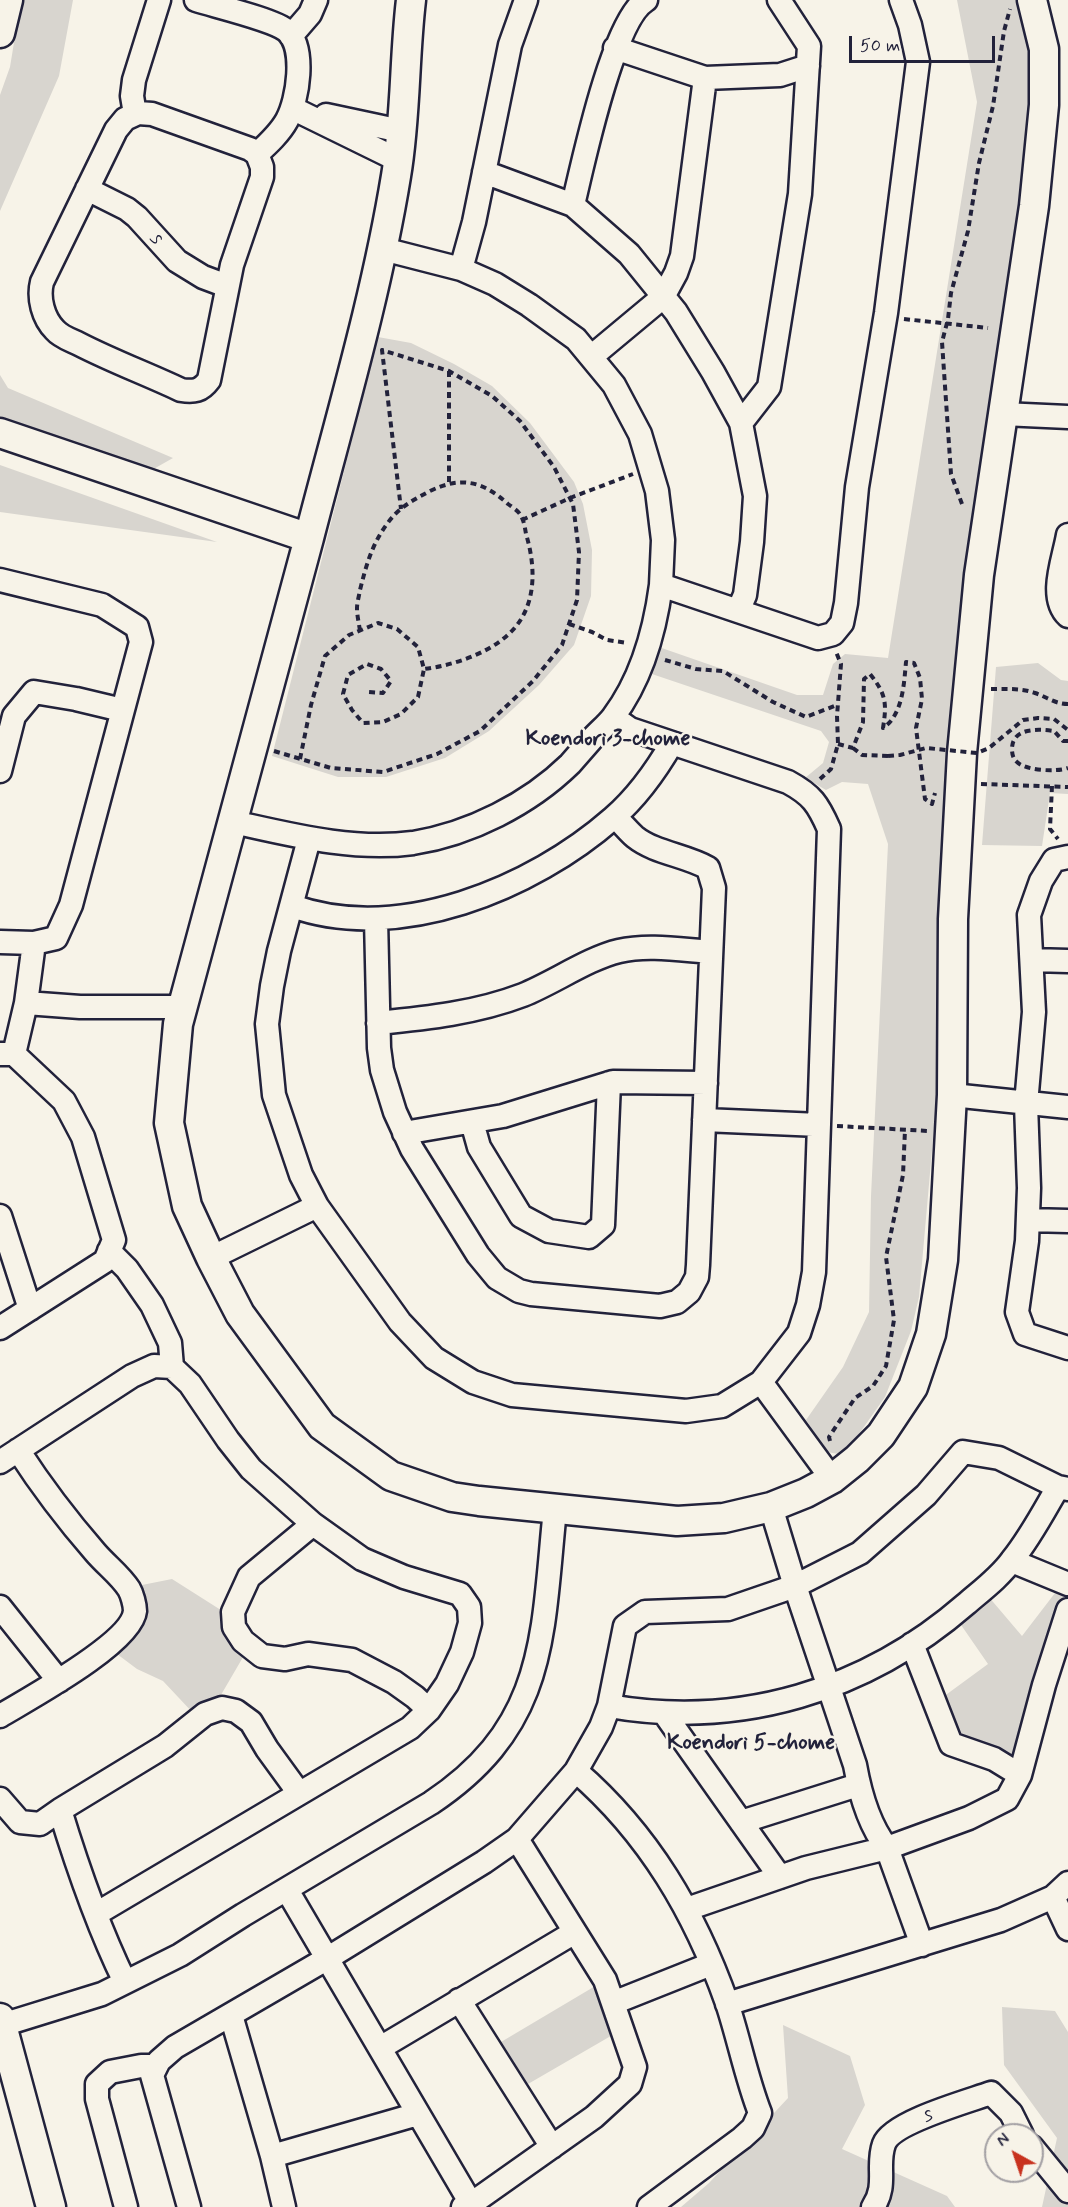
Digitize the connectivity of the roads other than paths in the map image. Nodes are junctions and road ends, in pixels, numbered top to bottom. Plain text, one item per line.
1 (8, 0) edge
2 (159, 0) edge
3 (196, 0) edge
4 (316, 0) edge
5 (411, 0) edge
6 (526, 0) edge
7 (646, 0) edge
8 (779, 0) edge
9 (901, 0) edge
10 (1032, 0) edge
11 (0, 33) edge
12 (291, 36) junction
13 (615, 48) junction
14 (808, 66) junction
15 (705, 78) junction
16 (292, 108) junction
17 (135, 114) junction
18 (401, 131) junction
19 (257, 154) junction
20 (399, 160) junction
21 (484, 172) junction
22 (87, 189) junction
23 (573, 205) junction
24 (383, 249) junction
25 (461, 269) junction
26 (227, 286) junction
27 (663, 297) junction
28 (591, 357) junction
29 (1003, 414) junction
30 (1068, 417) edge
31 (741, 423) junction
32 (0, 433) edge
33 (1068, 535) edge
34 (309, 538) junction
35 (0, 580) edge
36 (661, 585) junction
37 (738, 611) junction
38 (1068, 616) edge
39 (122, 710) junction
40 (614, 717) junction
41 (672, 743) junction
42 (0, 771) edge
43 (615, 817) junction
44 (233, 822) junction
45 (309, 839) junction
46 (1065, 851) edge
47 (292, 906) junction
48 (376, 919) junction
49 (0, 942) edge
50 (34, 944) junction
51 (711, 952) junction
52 (1032, 960) junction
53 (1068, 961) edge
54 (26, 1003) junction
55 (183, 1006) junction
56 (378, 1023) junction
57 (7, 1054) edge
58 (609, 1083) junction
59 (706, 1083) junction
60 (952, 1095) junction
61 (1026, 1104) junction
62 (1068, 1107) edge
63 (704, 1120) junction
64 (472, 1122) junction
65 (819, 1125) junction
66 (404, 1133) junction
67 (317, 1206) junction
68 (0, 1216) edge
69 (1028, 1220) junction
70 (1068, 1221) edge
71 (109, 1251) junction
72 (211, 1258) junction
73 (30, 1309) junction
74 (0, 1328) edge
75 (1068, 1348) edge
76 (172, 1367) junction
77 (761, 1382) junction
78 (9, 1456) edge
79 (832, 1479) junction
80 (1063, 1488) edge
81 (771, 1507) junction
82 (555, 1509) junction
83 (313, 1524) junction
84 (1012, 1561) junction
85 (1068, 1584) edge
86 (795, 1586) junction
87 (0, 1607) edge
88 (1068, 1610) edge
89 (912, 1644) junction
90 (59, 1681) junction
91 (830, 1687) junction
92 (609, 1706) junction
93 (429, 1710) junction
94 (664, 1713) junction
95 (0, 1716) edge
96 (576, 1772) junction
97 (1020, 1775) junction
98 (858, 1785) junction
99 (299, 1793) junction
100 (0, 1799) edge
101 (60, 1810) junction
102 (741, 1822) junction
103 (517, 1839) junction
104 (886, 1848) junction
105 (780, 1877) junction
106 (286, 1890) junction
107 (1060, 1890) edge
108 (687, 1909) junction
109 (96, 1914) junction
110 (1068, 1929) edge
111 (574, 1932) junction
112 (922, 1945) junction
113 (328, 1958) junction
114 (711, 1964) junction
115 (125, 1982) junction
116 (459, 2000) junction
117 (613, 2003) junction
118 (727, 2004) junction
119 (231, 2016) junction
120 (1, 2021) edge
121 (380, 2048) junction
122 (156, 2066) junction
123 (418, 2114) junction
124 (1016, 2123) edge
125 (552, 2147) junction
126 (272, 2156) junction
127 (1044, 2162) edge
128 (1068, 2191) edge
129 (469, 2206) edge
130 (51, 2207) edge
131 (126, 2207) edge
132 (189, 2207) edge
133 (284, 2207) edge
134 (649, 2207) edge
135 (873, 2207) edge

1 - 11 street
2 - 17 street
3 - 12 street
4 - 12 street
5 - 18 street
6 - 21 street
7 - 13 street
8 - 14 street
9 - 37 street
10 - 29 street
12 - 16 street
13 - 15 street
13 - 23 street
14 - 15 street
14 - 31 street
15 - 27 street
16 - 18 street
16 - 19 street
16 - 20 street
17 - 19 street
17 - 22 street
18 - 20 street
19 - 26 street
20 - 24 street
21 - 23 street
21 - 25 street
22 - 26 street, s
22 - 26 street
23 - 27 street
24 - 25 street
24 - 34 street
25 - 28 street
27 - 28 street
27 - 31 street
28 - 36 street
29 - 30 street
29 - 60 street
31 - 37 street
32 - 34 street
33 - 38 street
34 - 44 street
35 - 39 street
36 - 37 street
36 - 40 street
39 - 42 street
39 - 50 street
40 - 41 street
40 - 45 street
41 - 43 street
41 - 65 street
43 - 48 street
43 - 51 street
44 - 45 street
44 - 55 street
45 - 47 street
46 - 52 street
47 - 48 street
47 - 67 street
48 - 56 street
49 - 50 street
50 - 54 street
51 - 56 street
51 - 59 street
52 - 53 street
52 - 61 street
54 - 55 street
54 - 57 street
55 - 72 street
56 - 66 street
57 - 71 street
58 - 59 street
58 - 64 street
58 - 64 street
59 - 63 street
60 - 61 street
60 - 79 street
61 - 62 street
61 - 69 street
63 - 65 street
63 - 66 street
64 - 66 street
65 - 77 street
67 - 72 street
67 - 77 street
68 - 73 street
69 - 70 street
69 - 75 street
71 - 73 street
71 - 76 street
72 - 82 street
73 - 74 street
76 - 78 street
76 - 83 street
77 - 79 street
78 - 90 street
79 - 81 street
80 - 84 street
80 - 86 street
81 - 82 street
81 - 86 street
82 - 106 street
83 - 93 street
83 - 93 street
84 - 85 street
84 - 89 street
86 - 91 street
86 - 92 street
87 - 90 street
88 - 97 street
89 - 91 street
89 - 97 street
90 - 95 street
91 - 94 street
91 - 98 street
92 - 94 street
92 - 96 street
93 - 99 street
94 - 102 street
96 - 103 street
96 - 108 street
97 - 104 street
98 - 102 street
98 - 104 street
99 - 101 street
99 - 109 street
100 - 101 street
101 - 109 street
102 - 105 street
103 - 111 street
103 - 113 street
104 - 105 street
104 - 112 street
105 - 108 street
106 - 113 street
106 - 115 street
107 - 110 street
107 - 112 street
108 - 114 street
109 - 115 street
111 - 116 street
111 - 117 street
112 - 118 street
113 - 119 street
113 - 121 street
114 - 117 street
114 - 118 street
115 - 120 street
116 - 121 street
116 - 125 street
117 - 125 street
118 - 134 street
119 - 122 street
119 - 126 street
120 - 130 street
121 - 123 street
122 - 131 street
122 - 132 street
123 - 126 street
123 - 129 street
124 - 135 street, s
125 - 129 street
126 - 133 street
127 - 128 street

